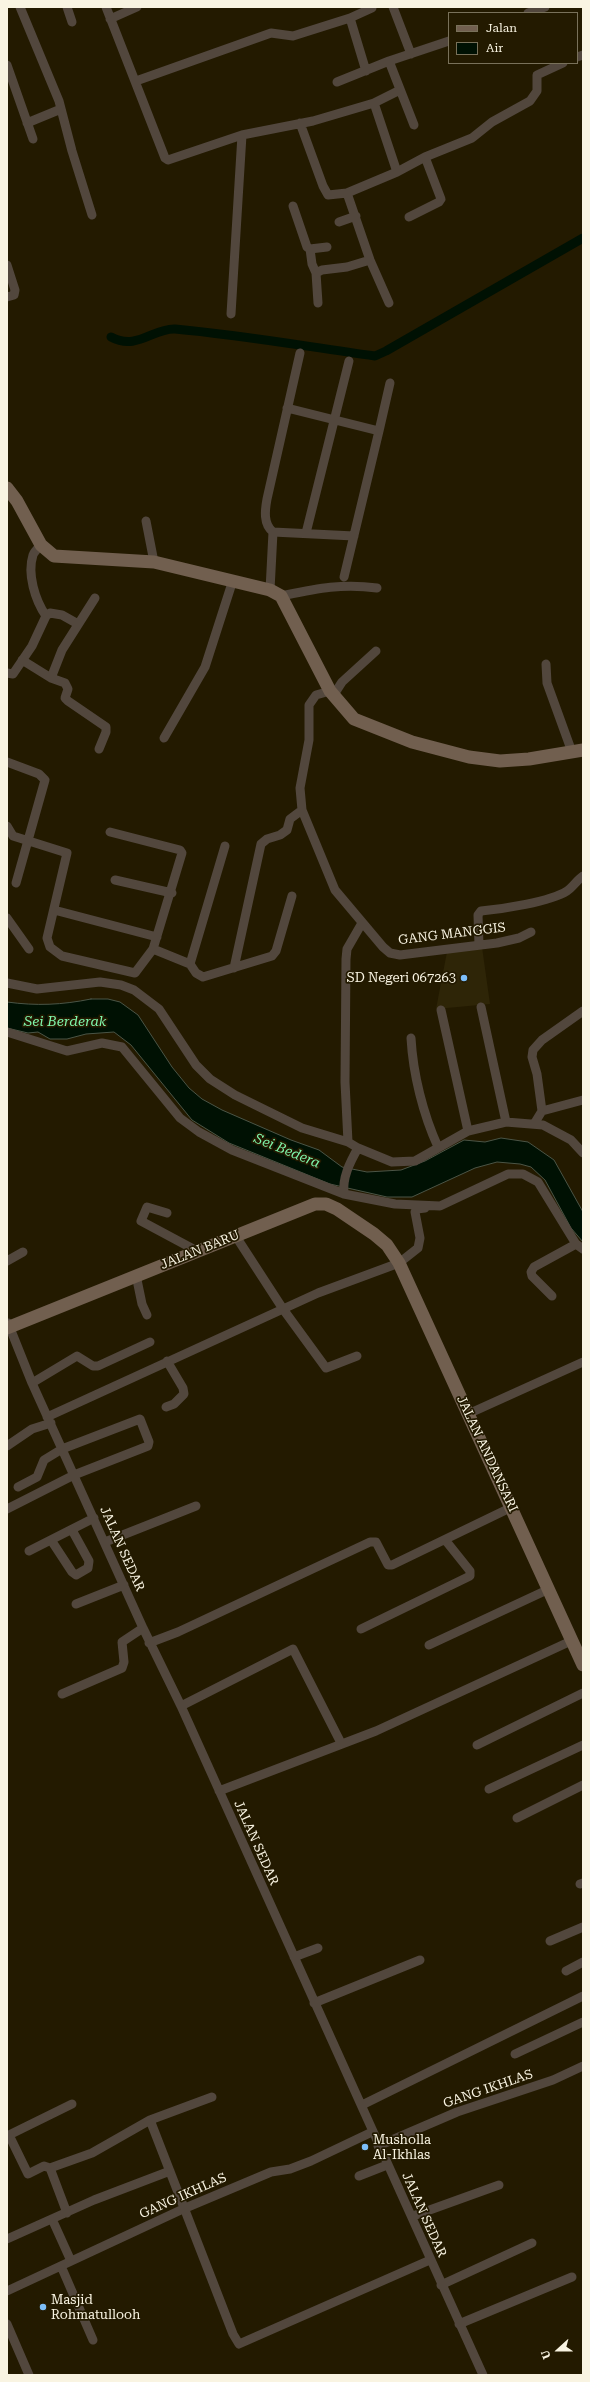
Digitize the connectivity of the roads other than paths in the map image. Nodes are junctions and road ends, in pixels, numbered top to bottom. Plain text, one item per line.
1 (20, 7) edge
2 (67, 7) edge
3 (106, 7) edge
4 (136, 7) edge
5 (393, 7) edge
6 (545, 7) edge
7 (372, 8) dead end
8 (531, 12) edge
9 (350, 18) junction
10 (110, 19) junction
11 (72, 22) dead end
12 (448, 41) edge
13 (411, 54) junction
14 (389, 61) junction
15 (561, 64) edge
16 (7, 65) edge
17 (366, 72) junction
18 (10, 81) edge
19 (136, 81) junction
20 (337, 82) dead end
21 (400, 90) junction
22 (374, 103) junction
23 (61, 108) junction
24 (27, 123) junction
25 (300, 123) junction
26 (414, 125) dead end
27 (242, 135) junction
28 (33, 139) dead end
29 (425, 157) junction
30 (397, 172) junction
31 (347, 193) junction
32 (293, 206) dead end
33 (92, 215) dead end
34 (356, 216) junction
35 (409, 217) dead end
36 (339, 222) dead end
37 (327, 248) dead end
38 (310, 249) junction
39 (370, 260) junction
40 (7, 265) edge
41 (316, 273) junction
42 (7, 297) edge
43 (318, 303) dead end
44 (389, 303) dead end
45 (231, 314) dead end
46 (300, 353) dead end
47 (349, 361) dead end
48 (390, 383) dead end
49 (287, 408) junction
50 (334, 420) junction
51 (379, 431) junction
52 (10, 492) edge
53 (146, 521) dead end
54 (273, 532) junction
55 (306, 533) junction
56 (354, 536) junction
57 (41, 545) junction
58 (154, 562) junction
59 (344, 577) dead end
60 (233, 580) junction
61 (377, 588) dead end
62 (275, 593) junction
63 (95, 598) dead end
64 (46, 616) junction
65 (78, 624) junction
66 (376, 651) dead end
67 (22, 660) junction
68 (546, 664) dead end
69 (7, 673) edge
70 (51, 678) junction
71 (332, 694) junction
72 (164, 738) dead end
73 (99, 749) dead end
74 (578, 751) edge
75 (7, 762) edge
76 (302, 810) junction
77 (7, 826) edge
78 (110, 832) dead end
79 (28, 840) junction
80 (225, 846) dead end
81 (583, 876) edge
82 (115, 880) dead end
83 (16, 883) dead end
84 (172, 893) junction
85 (292, 896) dead end
86 (54, 910) junction
87 (7, 918) edge
88 (362, 923) junction
89 (531, 932) dead end
90 (158, 937) junction
91 (479, 944) junction
92 (29, 949) dead end
93 (153, 949) junction
94 (190, 964) junction
95 (234, 968) junction
96 (7, 983) edge
97 (481, 1007) dead end
98 (440, 1010) dead end
99 (583, 1011) edge
100 (7, 1032) edge
101 (411, 1038) dead end
102 (583, 1100) edge
103 (542, 1111) junction
104 (506, 1122) junction
105 (534, 1124) junction
106 (468, 1131) junction
107 (348, 1142) junction
108 (438, 1147) junction
109 (358, 1148) junction
110 (583, 1153) edge
111 (343, 1190) junction
112 (434, 1206) junction
113 (167, 1213) dead end
114 (235, 1235) junction
115 (387, 1244) joint
116 (579, 1246) edge
117 (23, 1252) dead end
118 (197, 1252) junction
119 (7, 1261) edge
120 (398, 1263) junction
121 (136, 1275) junction
122 (552, 1296) dead end
123 (284, 1309) junction
124 (147, 1315) dead end
125 (8, 1326) edge
126 (150, 1342) dead end
127 (357, 1356) dead end
128 (167, 1361) junction
129 (583, 1362) edge
130 (32, 1383) junction
131 (166, 1407) dead end
132 (468, 1414) junction
133 (49, 1420) junction
134 (7, 1446) edge
135 (62, 1449) junction
136 (74, 1474) junction
137 (18, 1487) dead end
138 (196, 1506) dead end
139 (512, 1507) junction
140 (7, 1509) edge
141 (94, 1518) junction
142 (72, 1530) junction
143 (51, 1540) junction
144 (446, 1541) junction
145 (105, 1542) junction
146 (29, 1552) dead end
147 (124, 1585) junction
148 (547, 1590) junction
149 (76, 1604) dead end
150 (143, 1628) junction
151 (361, 1629) dead end
152 (571, 1641) junction
153 (150, 1643) junction
154 (429, 1645) dead end
155 (583, 1665) edge
156 (583, 1693) edge
157 (62, 1694) dead end
158 (181, 1706) junction
159 (341, 1743) junction
160 (583, 1744) edge
161 (477, 1745) dead end
162 (583, 1785) edge
163 (489, 1790) dead end
164 (219, 1792) junction
165 (517, 1818) dead end
166 (583, 1927) edge
167 (550, 1942) dead end
168 (318, 1948) dead end
169 (294, 1957) junction
170 (420, 1960) dead end
171 (583, 1962) edge
172 (566, 1971) dead end
173 (583, 1996) edge
174 (314, 2003) junction
175 (583, 2022) edge
176 (515, 2054) dead end
177 (583, 2066) edge
178 (212, 2097) dead end
179 (72, 2104) dead end
180 (362, 2105) junction
181 (150, 2120) junction
182 (372, 2132) junction
183 (378, 2146) junction
184 (387, 2165) junction
185 (50, 2168) junction
186 (170, 2171) junction
187 (359, 2176) dead end
188 (499, 2185) dead end
189 (183, 2209) junction
190 (67, 2213) junction
191 (413, 2216) junction
192 (52, 2219) junction
193 (7, 2239) edge
194 (532, 2243) dead end
195 (430, 2260) junction
196 (70, 2261) junction
197 (61, 2266) junction
198 (572, 2277) dead end
199 (441, 2285) junction
200 (7, 2291) edge
201 (7, 2324) edge
202 (459, 2324) junction
203 (93, 2340) dead end
204 (29, 2375) edge
205 (483, 2375) edge

1 - 23 street
2 - 11 street
3 - 10 street
4 - 10 street
5 - 13 street
6 - 8 street
7 - 9 street
9 - 17 street
9 - 19 street
10 - 19 street
12 - 13 street
13 - 14 street
14 - 17 street
14 - 21 street
15 - 29 street
16 - 18 street
17 - 20 street
18 - 24 street
19 - 27 street
21 - 22 street
21 - 26 street
22 - 25 street
22 - 30 street
23 - 24 street
23 - 33 street
24 - 28 street
25 - 27 street
25 - 31 street
27 - 45 street
29 - 30 street
29 - 35 street
30 - 31 street
31 - 34 street
32 - 38 street
34 - 36 street
34 - 39 street
37 - 38 street
38 - 41 street
39 - 41 street
39 - 44 street
40 - 42 street
41 - 43 street
46 - 49 street
47 - 50 street
48 - 51 street
49 - 50 street
49 - 54 street
50 - 51 street
50 - 55 street
51 - 56 street
52 - 57 street
53 - 58 street
54 - 55 street
54 - 62 street
55 - 56 street
56 - 59 street
57 - 58 street
57 - 64 street
58 - 60 street
60 - 62 street
60 - 72 street
61 - 62 street
62 - 71 street
63 - 65 street
64 - 65 street
64 - 67 street
65 - 70 street
66 - 71 street
67 - 69 street
67 - 70 street
68 - 74 street
70 - 73 street
71 - 74 street
71 - 76 street, GANG MANGGIS
75 - 79 street
76 - 88 street, GANG MANGGIS
76 - 95 street
77 - 79 street
78 - 84 street
79 - 83 street
79 - 86 street
80 - 94 street
81 - 91 street
82 - 84 street
84 - 90 street
85 - 95 street
86 - 90 street
86 - 93 street
87 - 92 street
88 - 91 street, GANG MANGGIS
88 - 107 street
89 - 91 street, GANG MANGGIS
90 - 93 street
93 - 94 street
94 - 95 street
96 - 107 street
97 - 104 street
98 - 106 street
99 - 103 street
100 - 111 street
101 - 108 street
102 - 103 street
103 - 105 street
104 - 105 street
104 - 106 street
105 - 110 street
106 - 108 street
107 - 109 street
108 - 109 street
109 - 111 street
111 - 112 street
112 - 116 street
112 - 120 street
113 - 118 street
114 - 115 street, JALAN BARU
114 - 118 street, JALAN BARU
114 - 123 street
115 - 120 street, JALAN ANDANSARI
116 - 122 street
117 - 119 street
118 - 121 street, JALAN BARU
120 - 123 street
120 - 132 street, JALAN ANDANSARI
121 - 124 street
121 - 125 street, JALAN BARU
123 - 127 street
123 - 128 street
125 - 130 street, JALAN SEDAR
126 - 130 street
128 - 131 street
128 - 133 street
129 - 132 street
130 - 133 street, JALAN SEDAR
132 - 139 street, JALAN ANDANSARI
133 - 134 street
133 - 135 street, JALAN SEDAR
135 - 136 street, JALAN SEDAR
135 - 136 street
135 - 137 street
136 - 140 street
136 - 141 street, JALAN SEDAR
138 - 145 street
139 - 144 street
139 - 148 street, JALAN ANDANSARI
141 - 142 street
141 - 145 street, JALAN SEDAR
142 - 143 street
142 - 143 street
143 - 146 street
144 - 151 street
144 - 153 street
145 - 147 street, JALAN SEDAR
147 - 149 street
147 - 150 street, JALAN SEDAR
148 - 152 street, JALAN ANDANSARI
148 - 154 street
150 - 153 street, JALAN SEDAR
150 - 157 street
152 - 155 street, JALAN ANDANSARI
152 - 159 street
153 - 158 street, JALAN SEDAR
156 - 161 street
158 - 159 street
158 - 164 street, JALAN SEDAR
159 - 164 street
160 - 163 street
162 - 165 street
164 - 169 street, JALAN SEDAR
166 - 167 street
168 - 169 street
169 - 174 street, JALAN SEDAR
170 - 174 street
171 - 172 street
173 - 180 street
174 - 180 street, JALAN SEDAR
175 - 176 street
177 - 183 street, GANG IKHLAS
178 - 181 street
179 - 185 street
180 - 182 street, JALAN SEDAR
181 - 185 street
181 - 186 street
182 - 183 street, JALAN SEDAR
182 - 189 street, GANG IKHLAS
183 - 184 street, JALAN SEDAR
184 - 187 street
184 - 191 street, JALAN SEDAR
185 - 190 street
186 - 189 street
186 - 190 street
188 - 191 street
189 - 195 street
189 - 196 street, GANG IKHLAS
190 - 192 street
191 - 195 street, JALAN SEDAR
192 - 193 street
192 - 196 street
194 - 199 street
195 - 199 street, JALAN SEDAR
196 - 197 street, GANG IKHLAS
197 - 200 street, GANG IKHLAS
197 - 203 street
198 - 202 street
199 - 202 street, JALAN SEDAR
201 - 204 street
202 - 205 street, JALAN SEDAR

